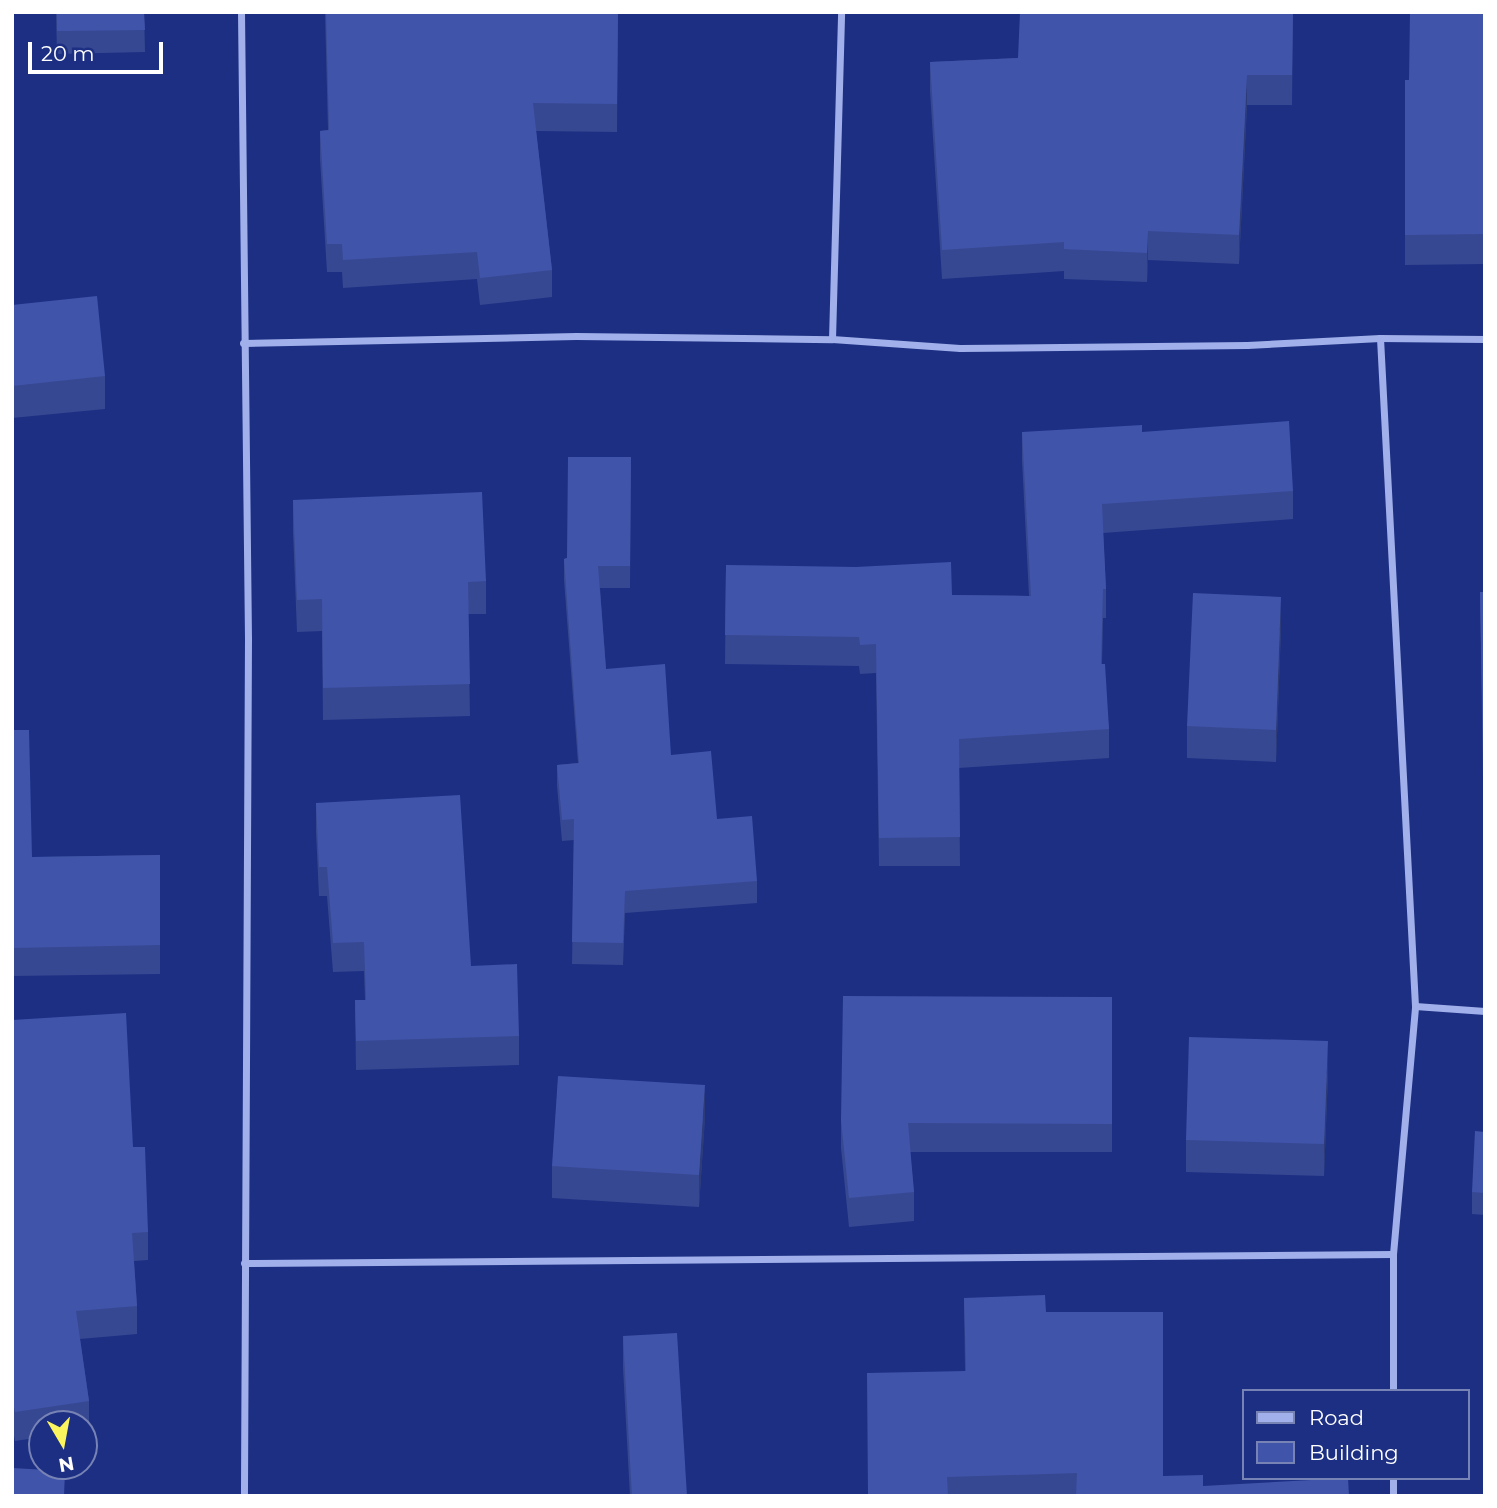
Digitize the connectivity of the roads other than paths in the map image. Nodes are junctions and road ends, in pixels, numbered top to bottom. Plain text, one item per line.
1 (241, 12) edge
2 (841, 12) edge
3 (1380, 338) junction
4 (832, 339) junction
5 (1485, 339) edge
6 (243, 343) junction
7 (1415, 1006) junction
8 (1485, 1011) edge
9 (1394, 1254) junction
10 (244, 1263) junction
11 (1393, 1389) edge
12 (244, 1496) edge

1 - 6 street
2 - 4 street
3 - 4 street
3 - 5 street
3 - 7 street
4 - 6 street
6 - 10 street
7 - 8 street
7 - 9 street
9 - 10 street
9 - 11 street
10 - 12 street

